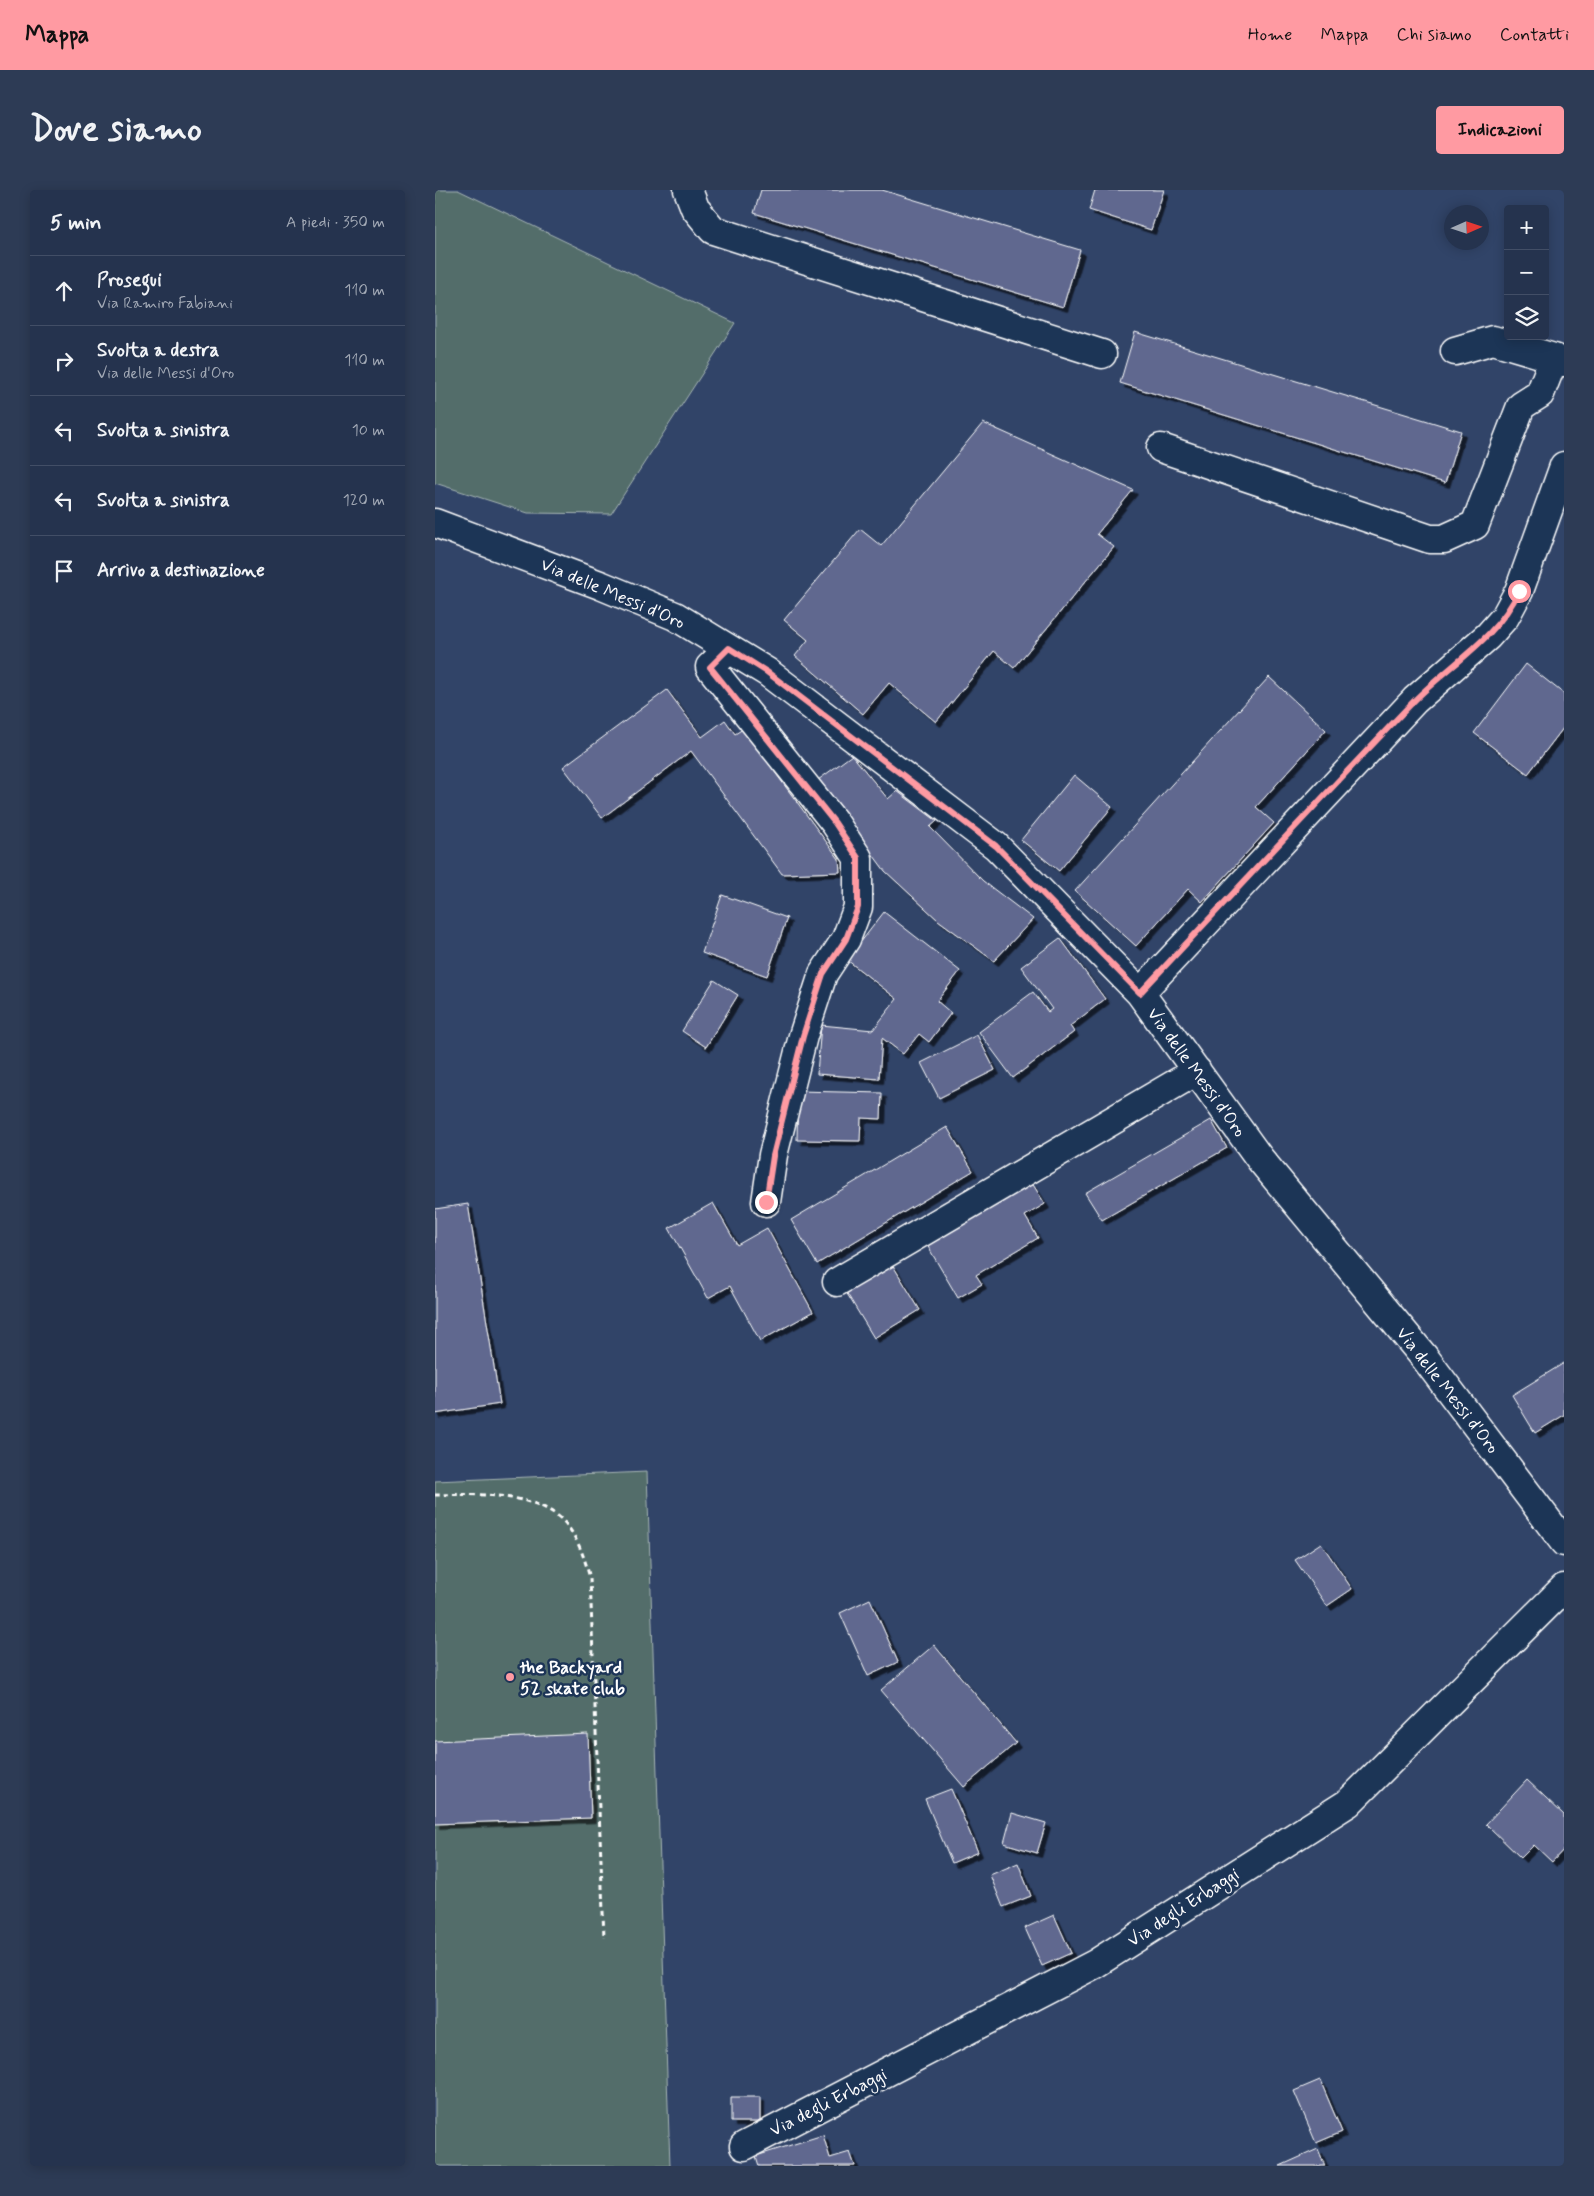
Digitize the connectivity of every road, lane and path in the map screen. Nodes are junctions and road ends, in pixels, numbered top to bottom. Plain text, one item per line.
1 (688, 190) edge
2 (1455, 351) dead end
3 (1102, 354) dead end
4 (1559, 360) edge
5 (1161, 448) dead end
6 (1564, 466) edge
7 (435, 523) edge
8 (729, 648) junction
9 (1140, 993) junction
10 (1197, 1071) junction
11 (766, 1202) dead end
12 (837, 1282) dead end
13 (435, 1495) edge
14 (1564, 1542) edge
15 (1564, 1588) edge
16 (605, 1938) dead end
17 (744, 2146) dead end

1 - 3 street
2 - 4 street
4 - 5 street
6 - 9 street
7 - 8 street, Via delle Messi d'Oro
8 - 9 street, Via delle Messi d'Oro
8 - 11 street
9 - 10 street, Via delle Messi d'Oro
10 - 12 street
10 - 14 street, Via delle Messi d'Oro
13 - 16 path
15 - 17 street, Via degli Erbaggi

